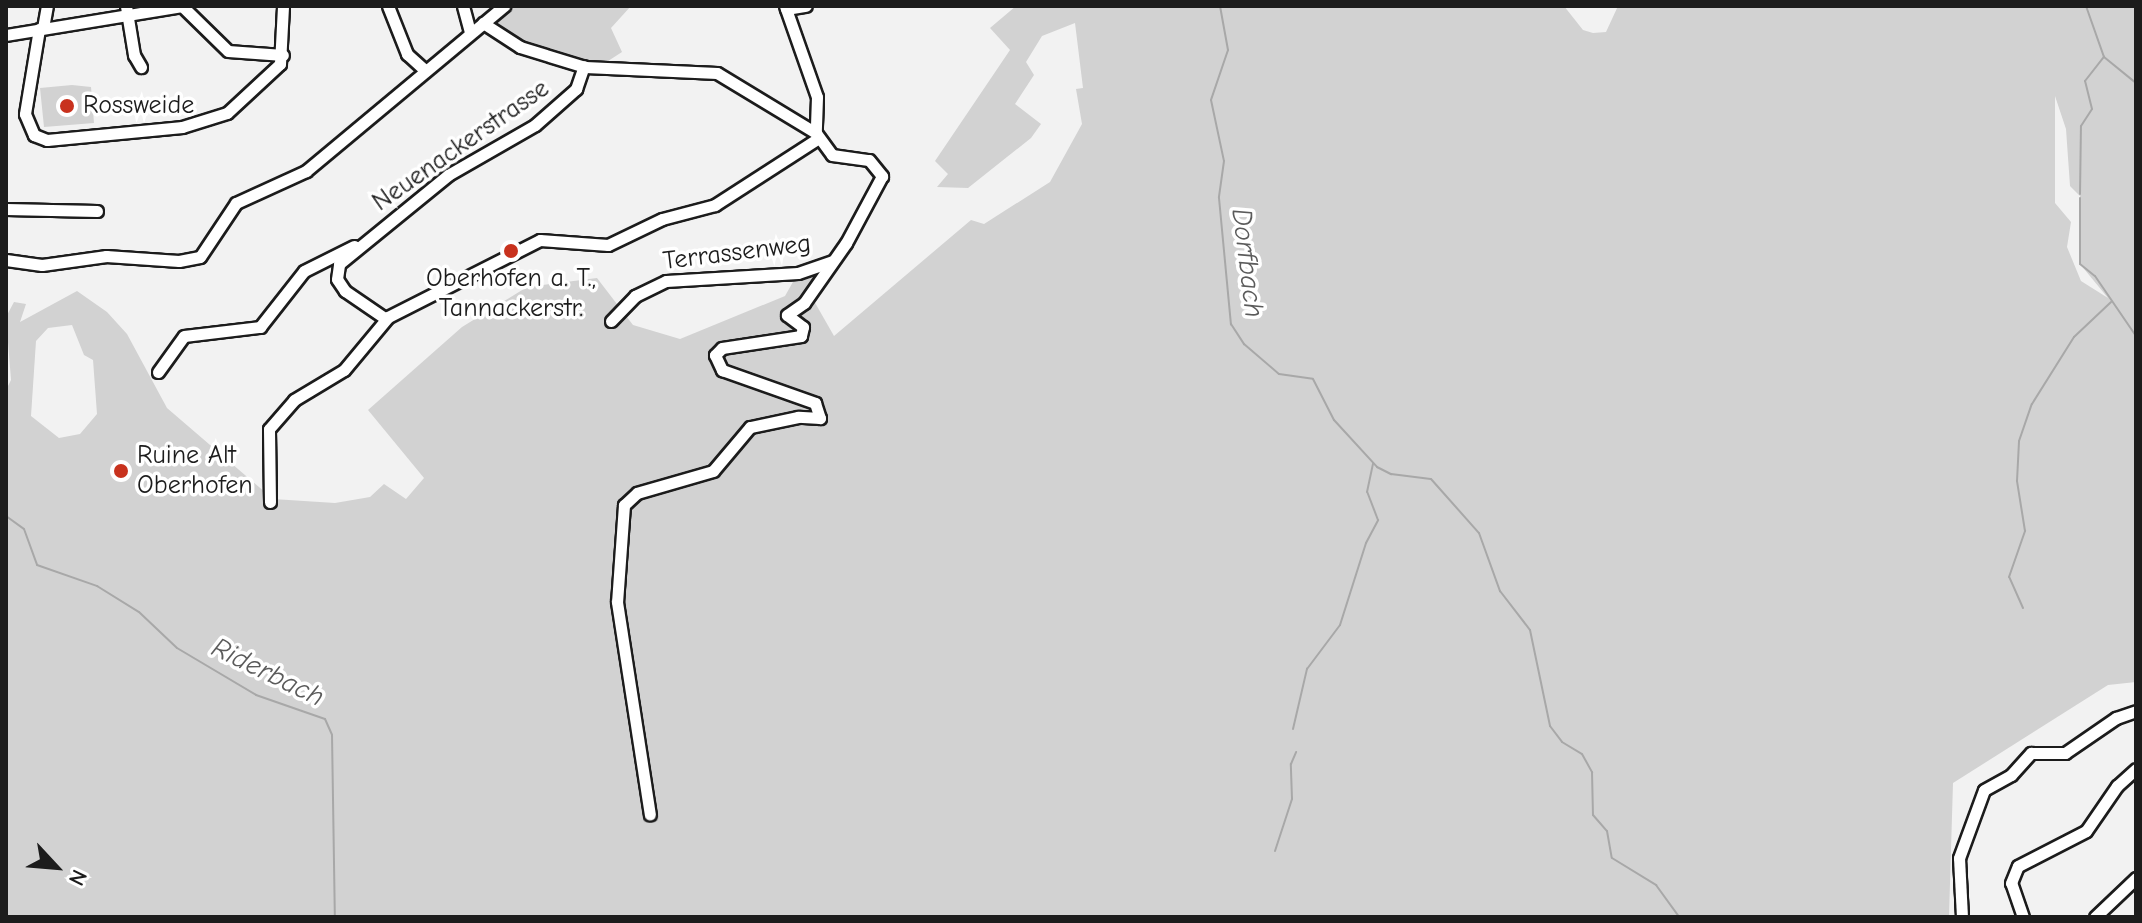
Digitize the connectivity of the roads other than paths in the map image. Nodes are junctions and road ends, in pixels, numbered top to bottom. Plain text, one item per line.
1 (47, 6) edge
2 (175, 6) edge
3 (182, 6) edge
4 (283, 6) edge
5 (388, 6) edge
6 (463, 6) edge
7 (504, 6) edge
8 (806, 6) edge
9 (785, 7) edge
10 (126, 10) edge
11 (483, 23) junction
12 (41, 29) junction
13 (470, 33) junction
14 (6, 35) edge
15 (283, 55) junction
16 (584, 66) junction
17 (141, 67) dead end
18 (425, 70) junction
19 (816, 136) junction
20 (6, 209) edge
21 (97, 211) dead end
22 (358, 246) junction
23 (6, 260) edge
24 (833, 261) junction
25 (386, 319) junction
26 (611, 321) dead end
27 (158, 372) dead end
28 (270, 502) dead end
29 (2136, 711) edge
30 (2136, 769) edge
31 (650, 814) dead end
32 (2136, 878) edge
33 (1962, 917) edge
34 (2023, 917) edge
35 (2095, 917) edge

1 - 12 street
2 - 3 street
2 - 10 street
3 - 15 street
4 - 15 street
5 - 18 street
6 - 13 street
7 - 11 street
8 - 9 street
9 - 19 street
10 - 12 street
10 - 17 street
11 - 13 street
11 - 16 street
12 - 14 street
12 - 15 street
13 - 18 street
16 - 19 street
16 - 22 street, Neuenackerstrasse
18 - 23 street
19 - 24 street
19 - 25 street
20 - 21 street
22 - 25 street, Neuenackerstrasse
22 - 27 street
24 - 26 street, Terrassenweg
24 - 31 street
25 - 28 street
29 - 33 street
30 - 34 street
32 - 35 street

